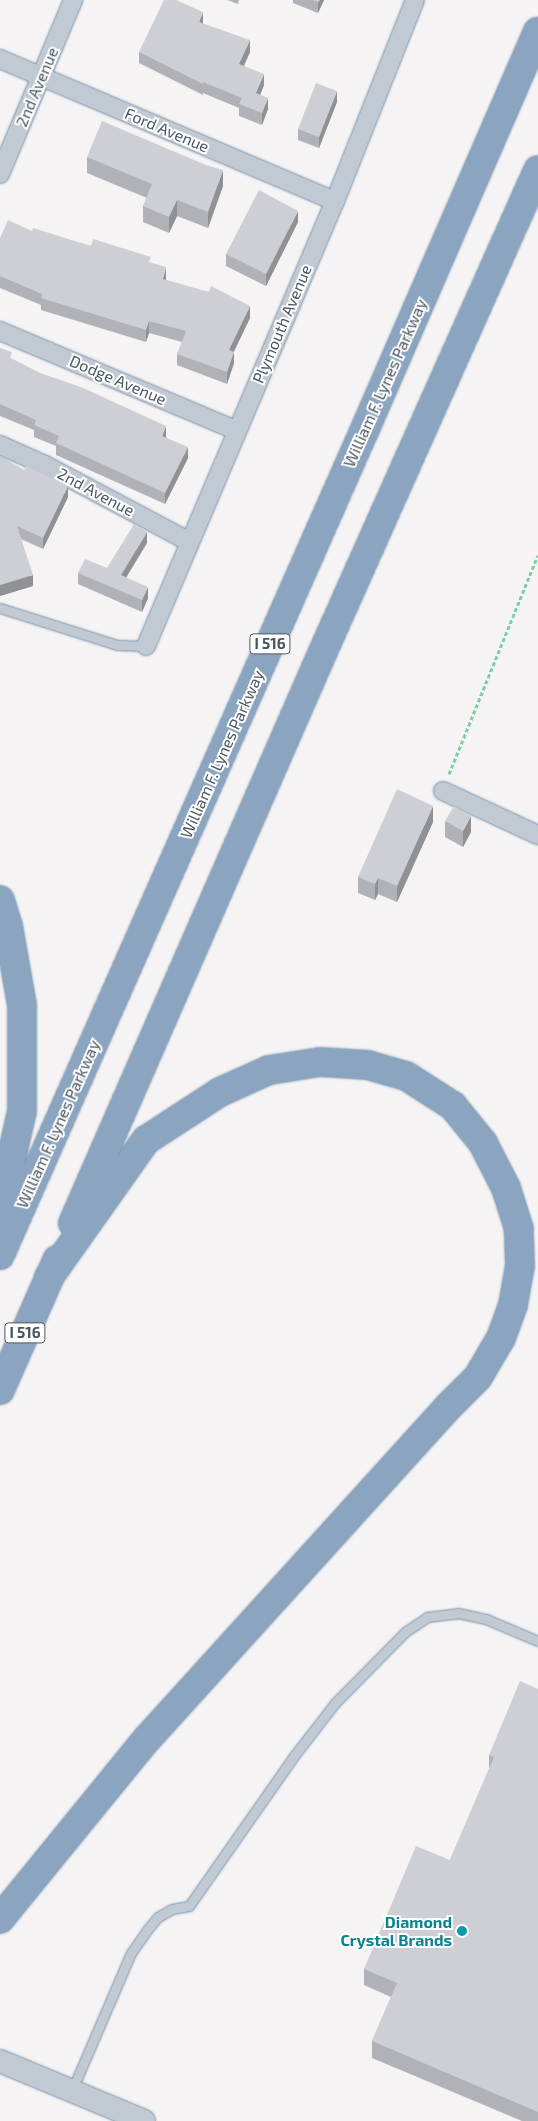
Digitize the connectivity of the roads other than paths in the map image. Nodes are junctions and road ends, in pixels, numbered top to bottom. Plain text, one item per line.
1 (73, 0) edge
2 (415, 0) edge
3 (538, 32) edge
4 (0, 59) edge
5 (42, 77) junction
6 (538, 170) edge
7 (0, 174) edge
8 (335, 201) junction
9 (0, 331) edge
10 (236, 430) junction
11 (0, 446) edge
12 (190, 542) junction
13 (0, 608) edge
14 (146, 646) joint
15 (443, 792) road end
16 (538, 835) edge
17 (0, 900) edge
18 (0, 1209) edge
19 (0, 1256) edge
20 (49, 1277) junction
21 (0, 1390) edge
22 (538, 1641) edge
23 (0, 1919) edge
24 (0, 2061) edge
25 (71, 2091) junction
26 (144, 2121) edge

1 - 5 street, 2nd Avenue
2 - 8 street, Plymouth Avenue
3 - 19 highway, William F. Lynes Parkway / I 516
4 - 5 street, Ford Avenue
5 - 7 street, 2nd Avenue
5 - 8 street, Ford Avenue
6 - 20 highway, I 516
8 - 10 street, Plymouth Avenue
9 - 10 street, Dodge Avenue
10 - 12 street, Plymouth Avenue
11 - 12 street, 2nd Avenue
12 - 14 street, Plymouth Avenue
13 - 14 lane
15 - 16 street
17 - 18 highway
20 - 21 highway, I 516
20 - 23 highway
22 - 25 lane
24 - 25 street
25 - 26 street

